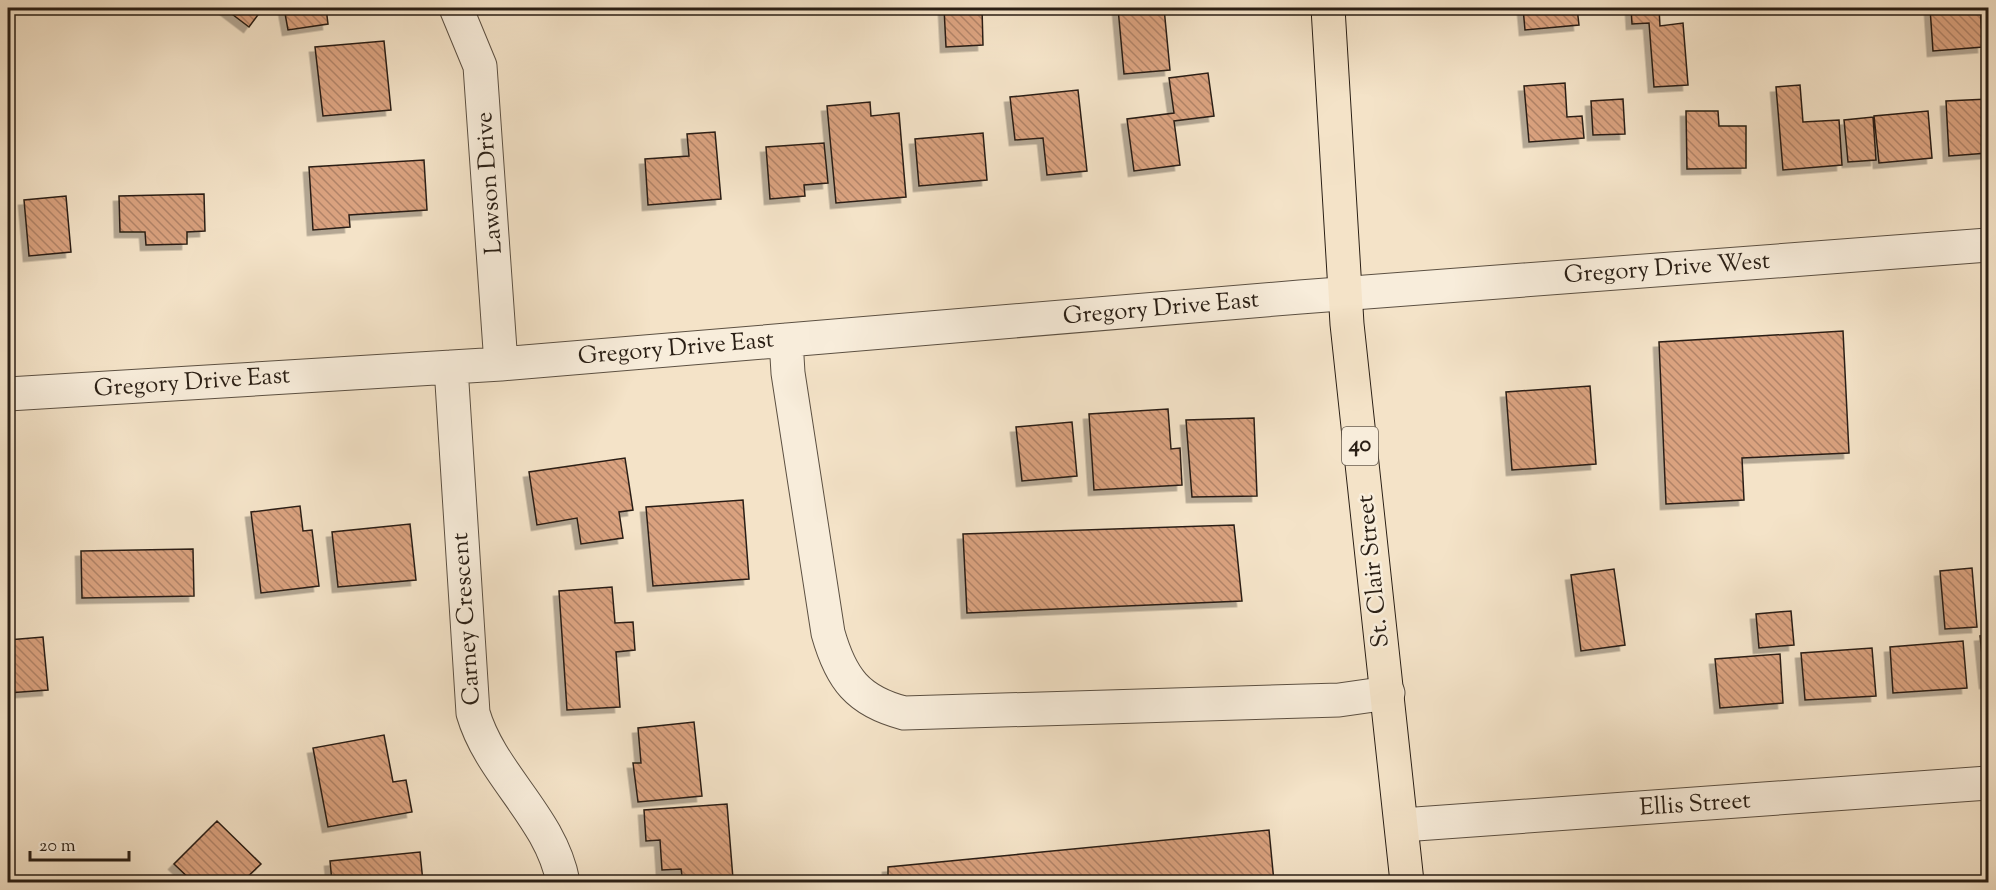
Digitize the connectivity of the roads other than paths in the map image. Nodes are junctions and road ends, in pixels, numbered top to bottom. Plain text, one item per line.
1 (456, 8) edge
2 (1328, 8) edge
3 (1989, 245) edge
4 (1345, 294) junction
5 (786, 340) junction
6 (501, 364) junction
7 (451, 367) junction
8 (8, 394) edge
9 (1388, 693) junction
10 (1989, 783) edge
11 (1402, 825) junction
12 (562, 882) edge
13 (1407, 882) edge

1 - 6 street, Lawson Drive
2 - 4 main road, St. Clair Street / 40
3 - 4 street, Gregory Drive West
4 - 5 street, Gregory Drive East
4 - 9 main road, St. Clair Street / 40
5 - 6 street, Gregory Drive East
5 - 9 street
6 - 7 street, Gregory Drive East
7 - 8 street, Gregory Drive East
7 - 12 street, Carney Crescent
9 - 11 main road, St. Clair Street / 40
10 - 11 street, Ellis Street
11 - 13 main road, St. Clair Street / 40

